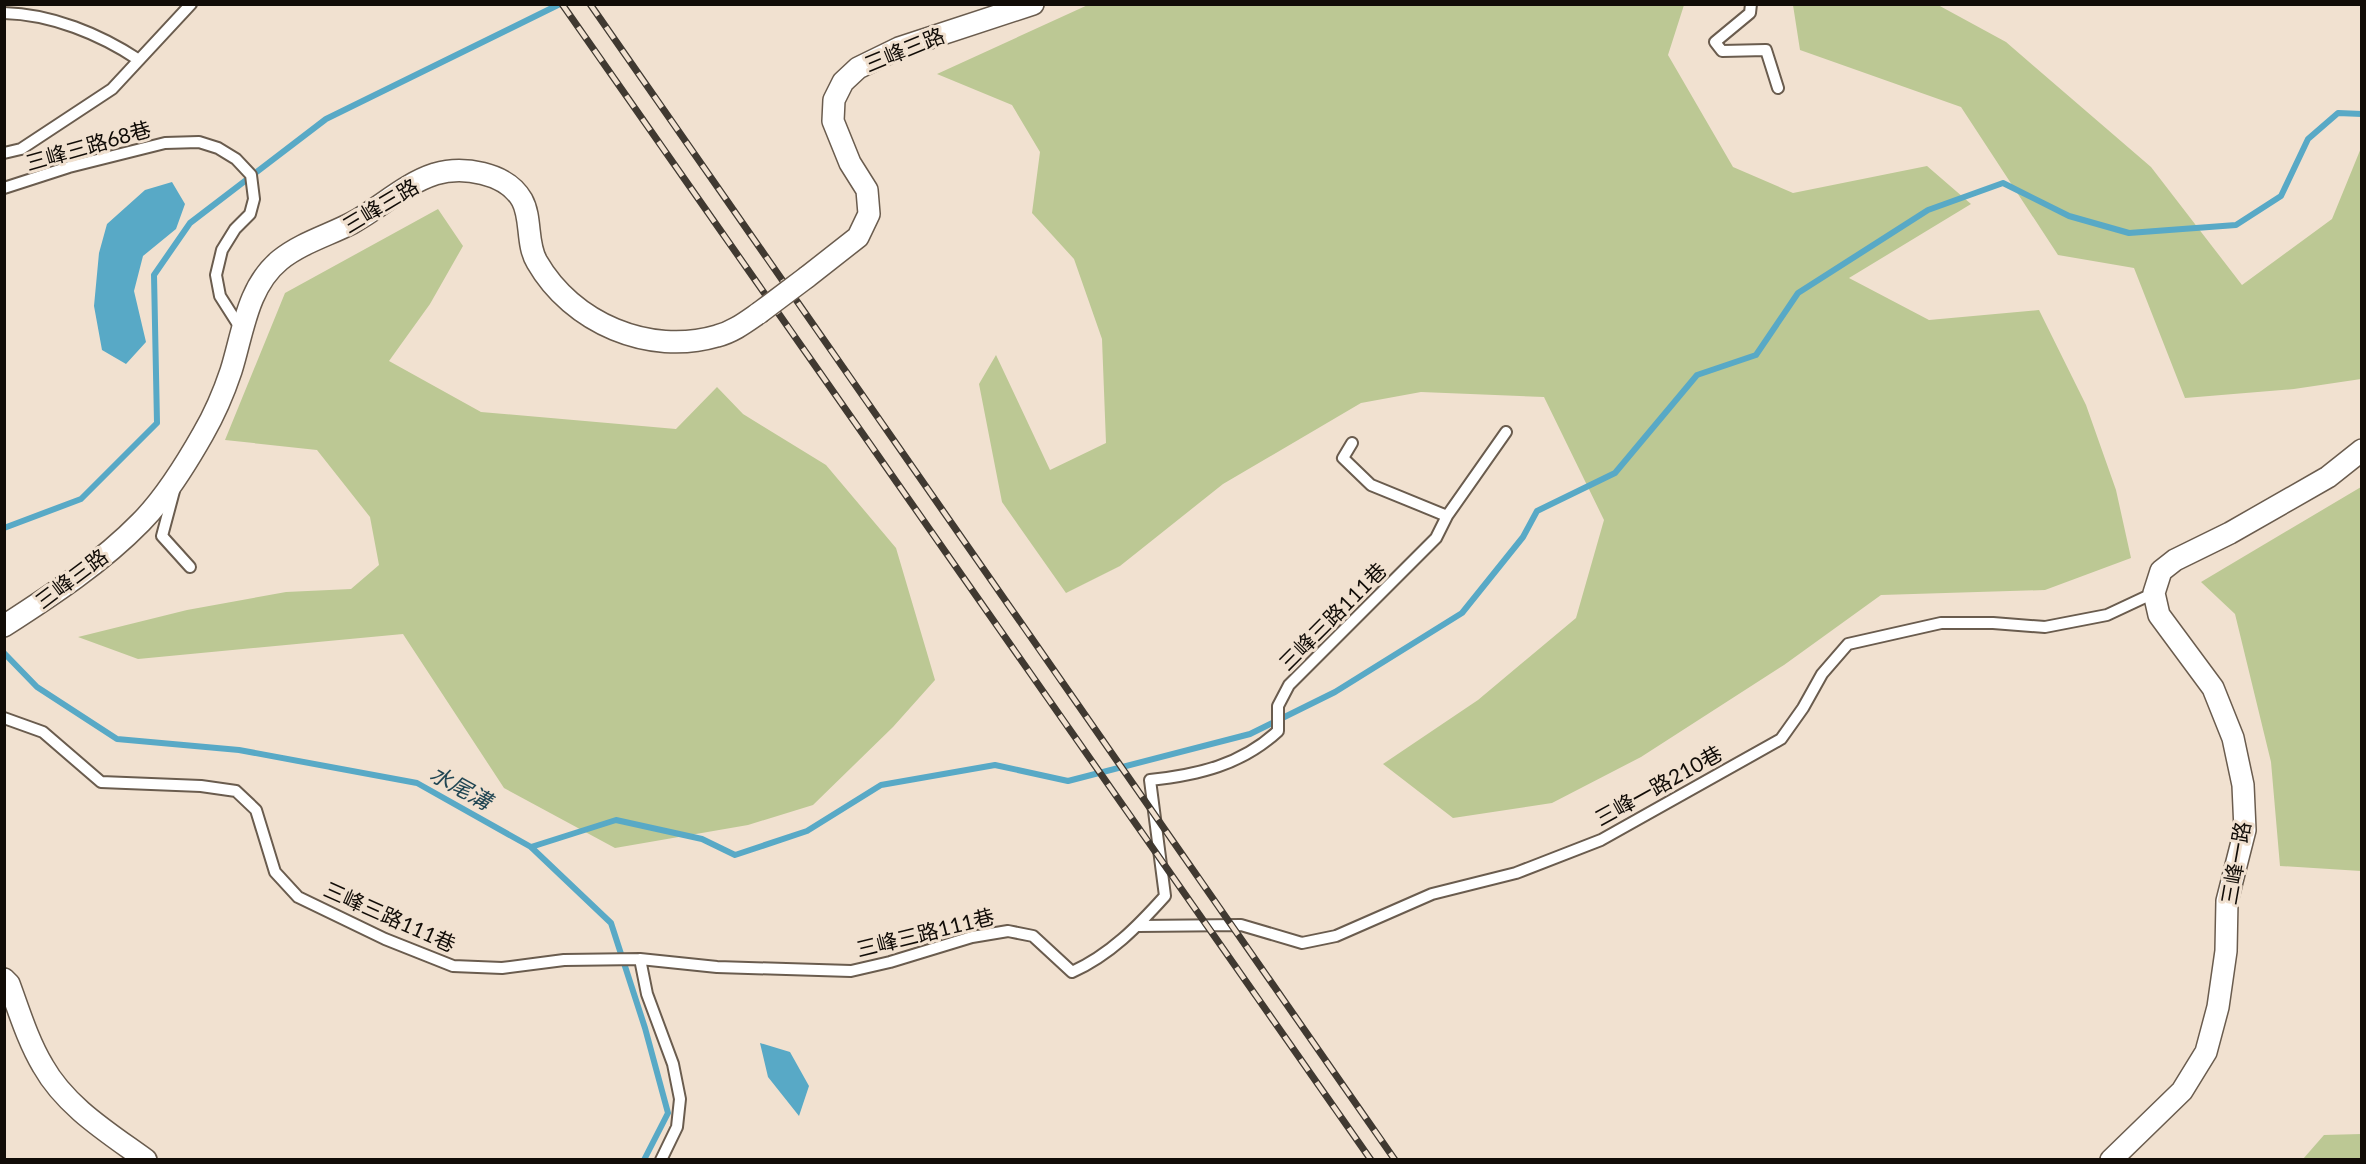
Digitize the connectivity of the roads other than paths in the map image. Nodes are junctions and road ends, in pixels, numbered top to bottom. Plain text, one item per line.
1 (191, 4) edge
2 (1033, 4) edge
3 (1751, 4) edge
4 (4, 13) edge
5 (139, 60) junction
6 (1778, 88) dead end
7 (4, 153) edge
8 (4, 188) edge
9 (242, 329) junction
10 (1506, 432) dead end
11 (1352, 443) dead end
12 (2361, 450) edge
13 (179, 470) junction
14 (1447, 516) junction
15 (190, 567) dead end
16 (2154, 593) junction
17 (4, 626) edge
18 (4, 718) edge
19 (1138, 926) junction
20 (638, 959) junction
21 (4, 979) edge
22 (146, 1160) edge
23 (661, 1160) edge
24 (2111, 1160) edge

1 - 5 lane, 三峰三路68巷
2 - 9 street, 三峰三路, bridge
3 - 6 lane
4 - 5 lane
5 - 7 lane, 三峰三路68巷
8 - 9 lane, 三峰三路68巷
9 - 13 street, 三峰三路
10 - 14 lane, 三峰三路111巷
11 - 14 lane
12 - 16 street
13 - 15 lane
13 - 17 street, 三峰三路
14 - 19 lane, 三峰三路111巷
16 - 19 lane, 三峰一路210巷
16 - 24 street, 三峰一路
18 - 20 lane, 三峰三路111巷
19 - 20 lane, 三峰三路111巷
20 - 23 lane
21 - 22 street

